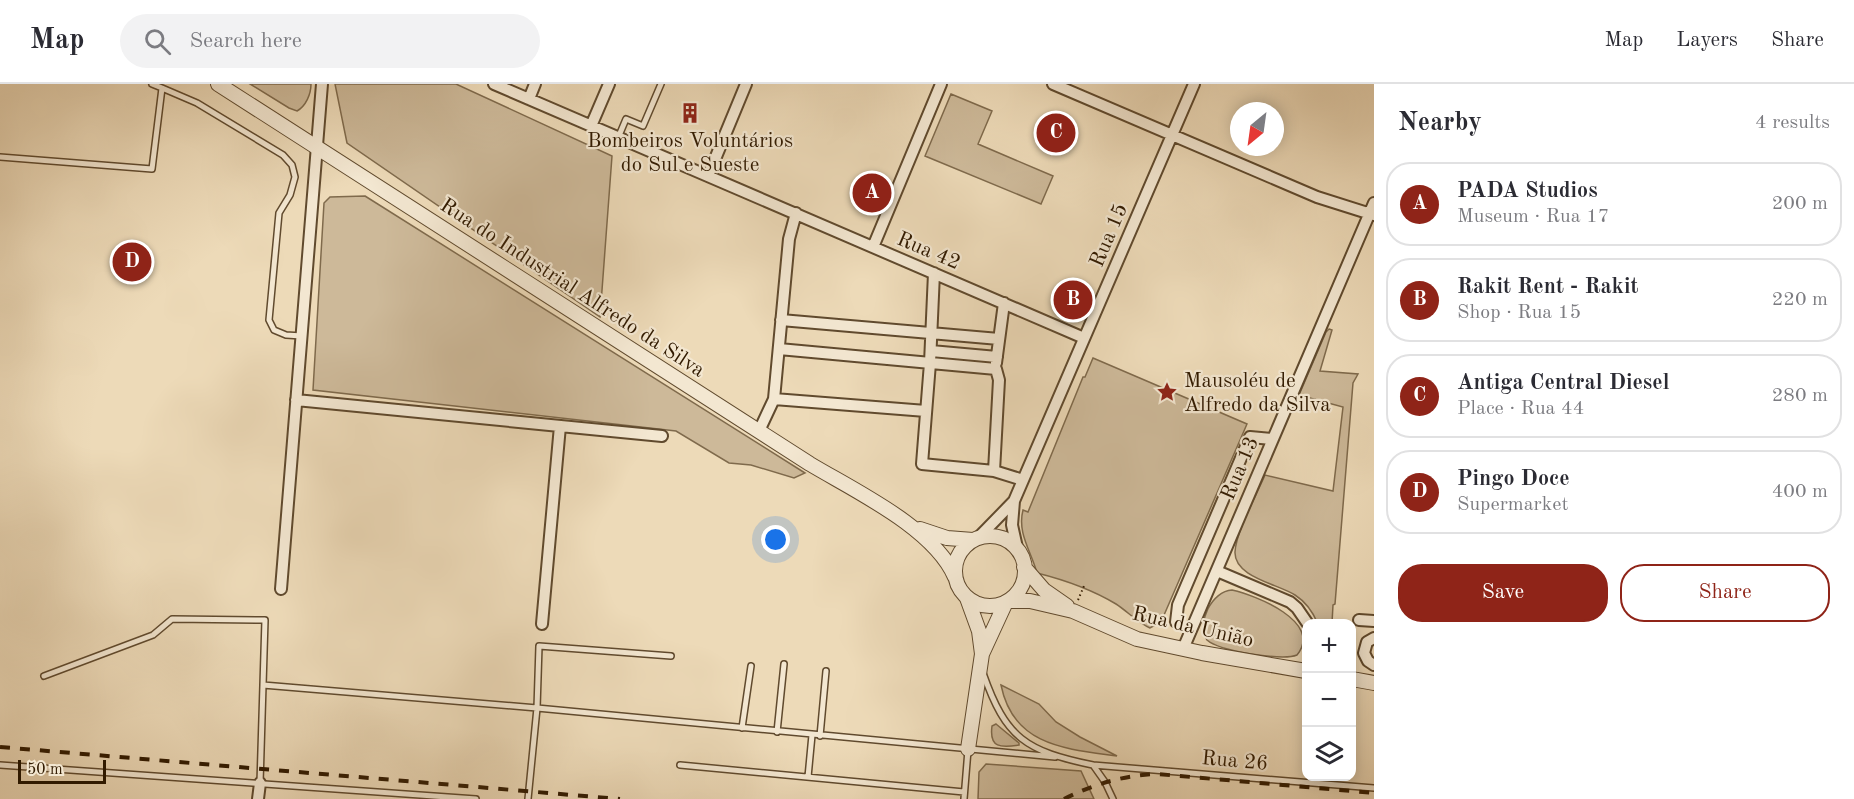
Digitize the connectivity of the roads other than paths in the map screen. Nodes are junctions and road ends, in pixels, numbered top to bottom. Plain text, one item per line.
1 (152, 84) edge
2 (218, 84) edge
3 (322, 84) edge
4 (494, 84) edge
5 (535, 84) edge
6 (609, 84) edge
7 (661, 84) edge
8 (746, 84) edge
9 (941, 84) edge
10 (1053, 84) edge
11 (1194, 84) edge
12 (162, 88) junction
13 (529, 99) junction
14 (591, 126) junction
15 (1172, 135) junction
16 (618, 138) junction
17 (316, 147) junction
18 (0, 157) edge
19 (708, 176) junction
20 (1374, 203) edge
21 (796, 213) junction
22 (1372, 215) edge
23 (873, 247) junction
24 (934, 273) junction
25 (1004, 303) junction
26 (781, 320) junction
27 (931, 333) junction
28 (302, 336) junction
29 (1084, 338) junction
30 (999, 339) junction
31 (779, 349) junction
32 (931, 351) junction
33 (997, 357) junction
34 (930, 363) junction
35 (996, 369) junction
36 (774, 399) junction
37 (296, 400) junction
38 (926, 411) junction
39 (560, 426) junction
40 (759, 431) junction
41 (662, 436) dead end
42 (1272, 439) junction
43 (994, 471) junction
44 (1023, 480) junction
45 (1014, 501) junction
46 (907, 523) junction
47 (976, 539) junction
48 (1018, 552) junction
49 (1024, 567) junction
50 (1217, 571) junction
51 (955, 578) junction
52 (282, 589) dead end
53 (967, 598) junction
54 (1007, 602) junction
55 (1073, 611) junction
56 (1305, 619) edge
57 (1359, 620) dead end
58 (1374, 621) edge
59 (1176, 622) dead end
60 (542, 624) dead end
61 (1374, 638) edge
62 (1183, 649) junction
63 (670, 656) dead end
64 (981, 660) junction
65 (784, 664) dead end
66 (1374, 665) edge
67 (751, 666) dead end
68 (1302, 670) edge
69 (826, 671) dead end
70 (44, 676) dead end
71 (1356, 680) edge
72 (1374, 683) edge
73 (263, 685) junction
74 (537, 708) junction
75 (742, 728) junction
76 (777, 732) junction
77 (812, 735) junction
78 (820, 735) junction
79 (968, 749) junction
80 (1055, 757) junction
81 (0, 765) edge
82 (680, 765) dead end
83 (1093, 765) junction
84 (808, 777) junction
85 (260, 783) junction
86 (1374, 788) edge
87 (964, 796) edge
88 (258, 799) edge
89 (476, 799) edge
90 (528, 799) edge
91 (1113, 799) edge

1 - 12 lane
2 - 17 street, Rua do Industrial Alfredo da Silva
3 - 17 street
4 - 13 street, Rua 42
5 - 13 street
6 - 14 street
7 - 16 lane
8 - 19 street
9 - 23 street
10 - 15 street
11 - 15 street, Rua 15
12 - 18 lane
12 - 28 lane
13 - 14 street, Rua 42
14 - 16 street, Rua 42
15 - 22 street
15 - 29 street, Rua 15
16 - 19 street, Rua 42
17 - 28 street
17 - 40 street, Rua do Industrial Alfredo da Silva
19 - 21 street, Rua 42
20 - 22 street, Rua 13
21 - 23 street, Rua 42
21 - 26 street
22 - 42 street, Rua 13
23 - 24 street, Rua 42
24 - 25 street, Rua 42
24 - 27 street
25 - 29 street, Rua 42
25 - 30 street
26 - 27 street
26 - 31 street
27 - 30 street
27 - 32 street
28 - 37 street
29 - 44 street, Rua 15
30 - 33 street
31 - 34 street
31 - 36 street
32 - 33 street
32 - 34 street
33 - 35 street
34 - 35 street
34 - 38 street
35 - 43 street
36 - 38 street
36 - 40 street
37 - 39 street
37 - 52 street
38 - 43 street
39 - 41 street
39 - 60 street
40 - 46 street, Rua do Industrial Alfredo da Silva
42 - 50 street, Rua 13
42 - 59 street
43 - 44 street
44 - 45 street, Rua 15
45 - 47 street, Rua 15
45 - 48 street, Rua 15
46 - 47 street, Rua do Industrial Alfredo da Silva
46 - 51 street, Rua do Industrial Alfredo da Silva
47 - 48 street
47 - 51 street
48 - 49 street
49 - 54 street
49 - 55 street, Rua da União
50 - 56 street
50 - 62 street, Rua 13
51 - 53 street
53 - 54 street
53 - 64 street
54 - 55 street, Rua da União
54 - 64 street
55 - 62 street, Rua da União
57 - 58 street
61 - 66 street
62 - 68 street, Rua da União
63 - 74 lane
64 - 79 street
64 - 80 lane
65 - 76 lane
67 - 75 lane
69 - 78 lane
70 - 73 lane
71 - 72 street
73 - 74 lane
73 - 85 lane
74 - 75 lane
74 - 90 lane
75 - 76 lane
76 - 77 lane
77 - 78 lane
77 - 84 lane
78 - 79 lane
79 - 80 lane
79 - 87 lane
80 - 83 lane, Rua 26
81 - 85 lane
82 - 84 lane
83 - 86 lane, Rua 26
83 - 91 lane
84 - 87 lane
85 - 88 street
85 - 89 lane

